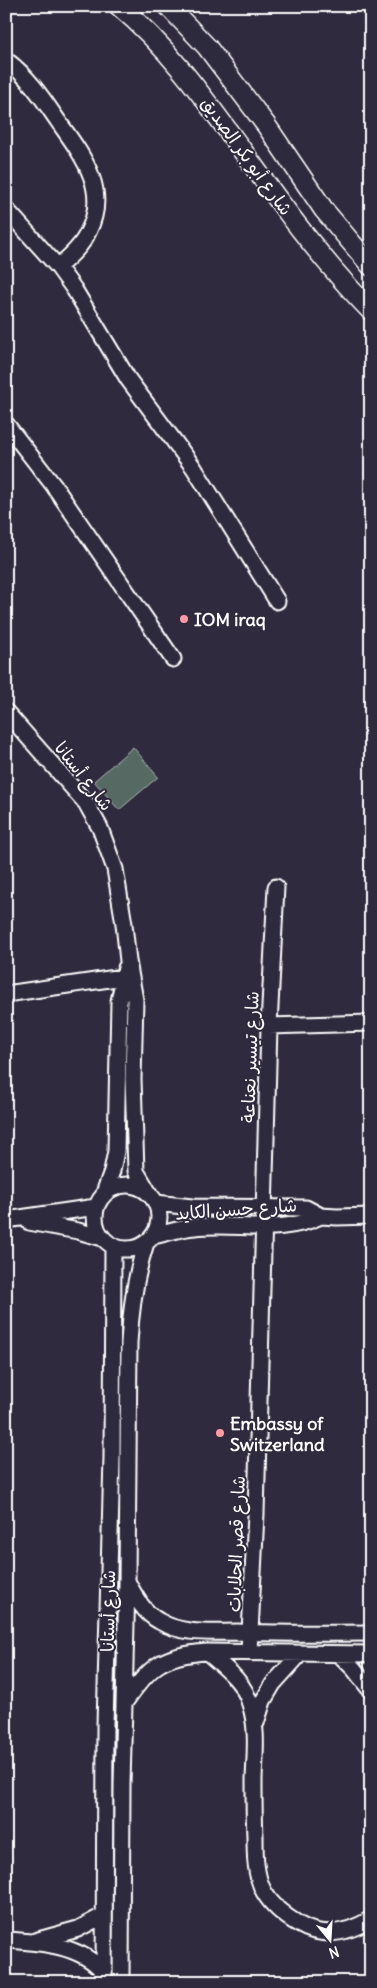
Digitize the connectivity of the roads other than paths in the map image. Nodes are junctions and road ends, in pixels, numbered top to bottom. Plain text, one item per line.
1 (119, 6) edge
2 (168, 6) edge
3 (6, 60) edge
4 (6, 209) edge
5 (371, 266) edge
6 (58, 267) junction
7 (371, 311) edge
8 (6, 424) edge
9 (276, 601) dead end
10 (173, 659) dead end
11 (6, 712) edge
12 (276, 887) dead end
13 (127, 971) junction
14 (6, 994) edge
15 (371, 1023) edge
16 (269, 1026) junction
17 (152, 1198) junction
18 (100, 1202) junction
19 (264, 1206) junction
20 (321, 1216) junction
21 (371, 1216) edge
22 (11, 1220) edge
23 (264, 1228) junction
24 (150, 1239) junction
25 (108, 1242) junction
26 (127, 1582) junction
27 (251, 1633) junction
28 (371, 1634) edge
29 (207, 1652) junction
30 (250, 1652) junction
31 (301, 1654) junction
32 (371, 1654) edge
33 (340, 1655) junction
34 (371, 1691) edge
35 (125, 1703) junction
36 (255, 1725) junction
37 (104, 1915) junction
38 (371, 1919) edge
39 (6, 1940) edge
40 (34, 1942) junction
41 (104, 1978) edge
42 (122, 1982) edge

1 - 7 main road, شارع أبو بكر الصديق
2 - 5 main road, شارع أبو بكر الصديق
3 - 6 street
4 - 6 street
6 - 9 street
8 - 10 street
11 - 13 street, شارع أستانا
12 - 16 street, شارع تيسير نعناعة
13 - 14 street
13 - 17 street, شارع أستانا
13 - 18 street, شارع أستانا
15 - 16 street
16 - 19 street, شارع تيسير نعناعة
17 - 18 street
17 - 19 street, شارع حسن الكايد
17 - 24 street
18 - 22 street
18 - 25 street
19 - 20 street, شارع حسن الكايد
19 - 23 street, شارع تيسير نعناعة
20 - 21 street, شارع حسن الكايد
20 - 23 street, شارع حسن الكايد
22 - 25 street
23 - 24 street, شارع حسن الكايد
23 - 27 street, شارع قصر الحلابات
24 - 25 street
24 - 26 street, شارع أستانا
25 - 37 street, شارع أستانا
26 - 27 street
26 - 35 street, شارع أستانا
27 - 28 street
27 - 30 street, شارع قصر الحلابات
29 - 30 street
29 - 35 street
29 - 36 street
30 - 31 street
31 - 33 street
31 - 36 street
32 - 33 street
33 - 34 street
35 - 42 street, شارع أستانا
36 - 38 street
37 - 40 street
37 - 41 street, شارع أستانا
39 - 40 street
40 - 41 street

